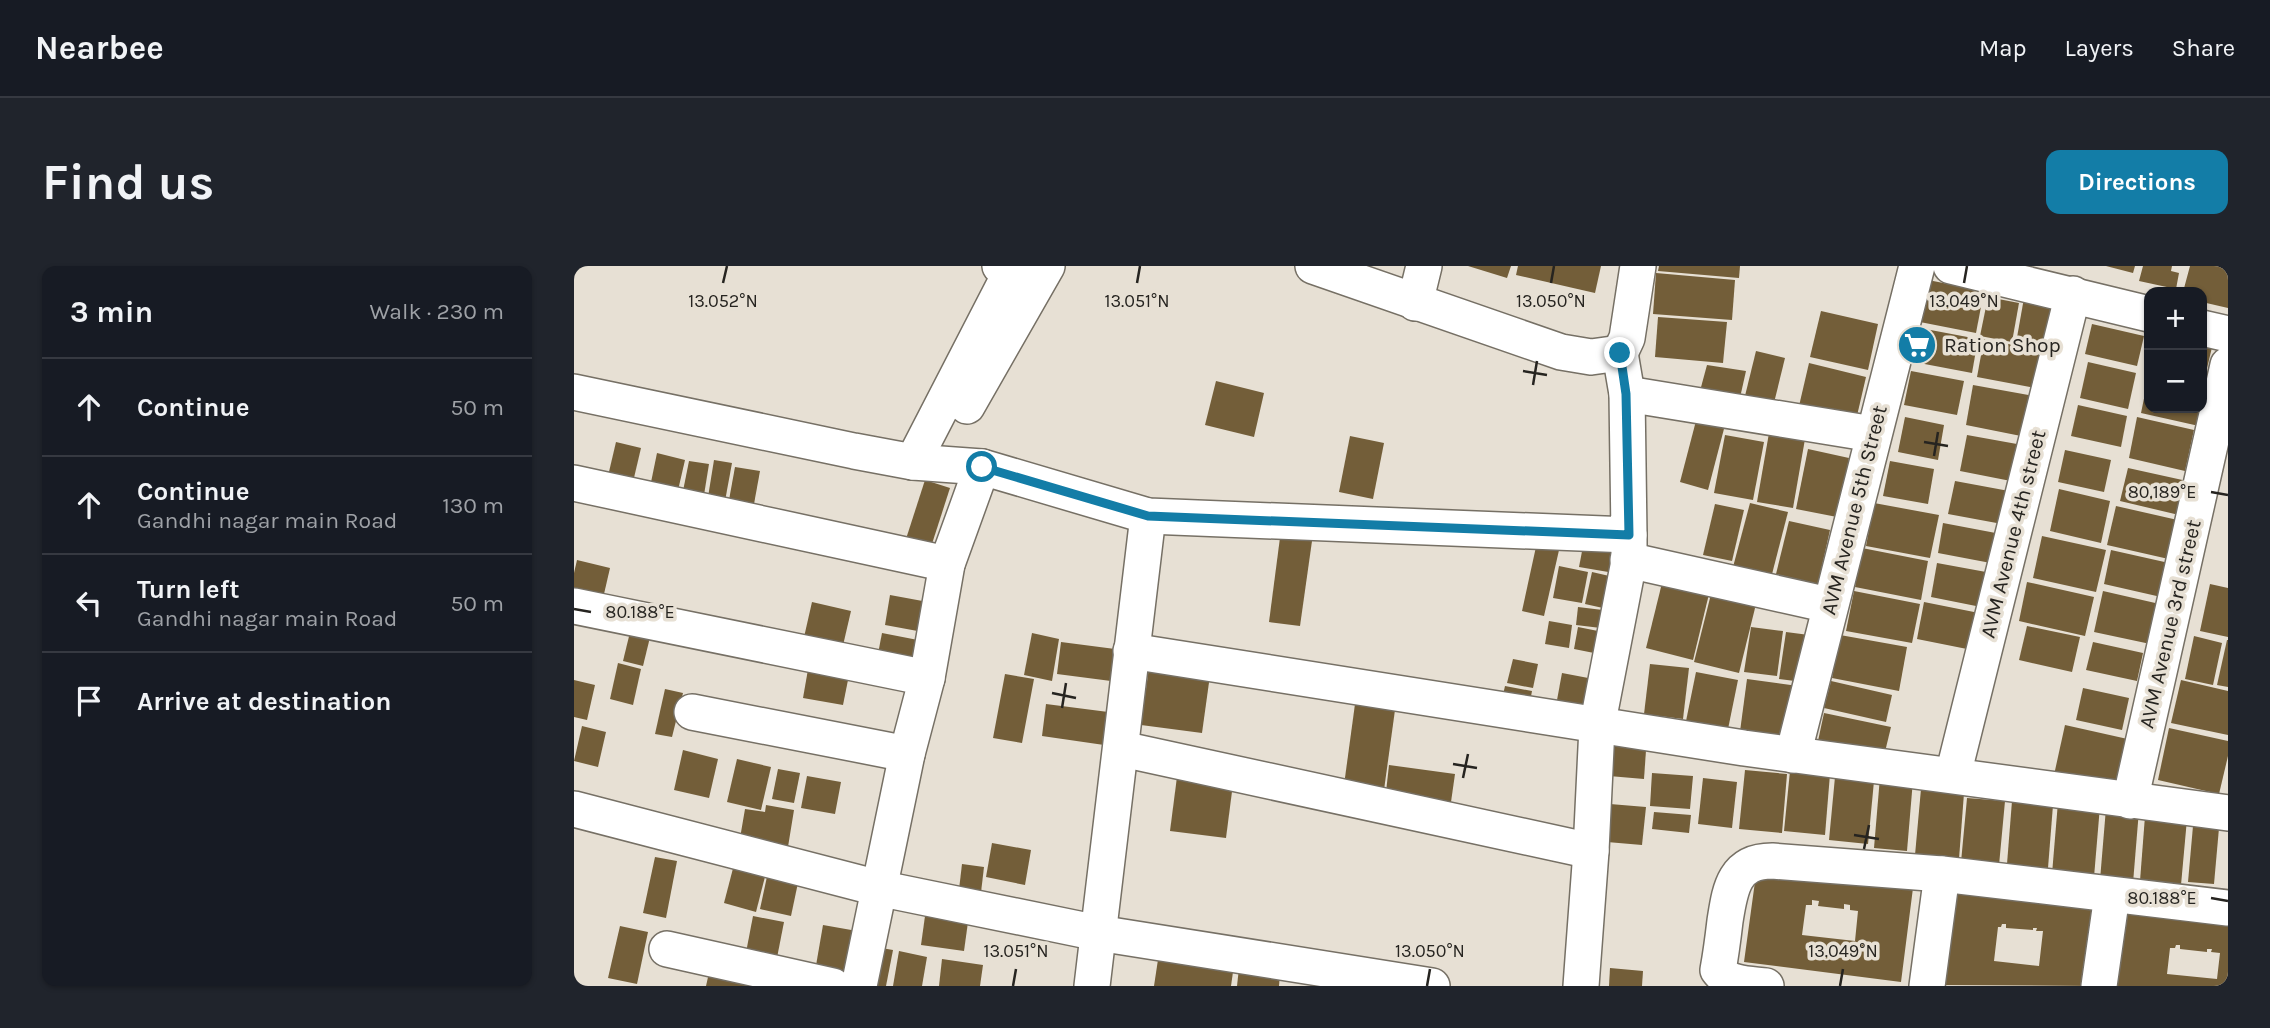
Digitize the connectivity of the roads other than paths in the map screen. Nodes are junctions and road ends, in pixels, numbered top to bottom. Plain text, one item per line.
1 (1000, 266) edge
2 (1047, 266) edge
3 (1313, 266) edge
4 (1424, 266) edge
5 (1638, 266) edge
6 (1917, 266) edge
7 (1951, 266) edge
8 (2073, 293) junction
9 (1415, 303) junction
10 (2144, 313) edge
11 (2207, 329) edge
12 (2228, 334) edge
13 (1620, 353) junction
14 (2228, 365) edge
15 (574, 392) edge
16 (1626, 394) junction
17 (1873, 434) junction
18 (924, 463) junction
19 (982, 467) junction
20 (574, 483) edge
21 (1148, 516) junction
22 (1628, 547) junction
23 (947, 564) junction
24 (1829, 605) junction
25 (574, 606) edge
26 (1131, 651) junction
27 (927, 678) junction
28 (692, 712) dead end
29 (1597, 727) junction
30 (1122, 748) junction
31 (907, 754) junction
32 (1793, 755) junction
33 (1953, 775) junction
34 (2130, 801) junction
35 (574, 809) edge
36 (2228, 813) edge
37 (1591, 851) junction
38 (1942, 874) junction
39 (878, 888) junction
40 (2112, 895) junction
41 (2228, 908) edge
42 (1098, 933) junction
43 (667, 949) dead end
44 (1718, 978) edge
45 (833, 986) edge
46 (859, 986) edge
47 (1092, 986) edge
48 (1432, 986) edge
49 (1581, 986) edge
50 (1766, 986) edge
51 (1927, 986) edge
52 (2099, 986) edge

1 - 18 street
2 - 18 street
3 - 9 street
4 - 9 street
5 - 13 street
6 - 17 street, AVM Avenue 5th Street
7 - 8 street
8 - 10 street
8 - 33 street, AVM Avenue 4th street
9 - 13 street
11 - 12 street
13 - 16 street
14 - 34 street, AVM Avenue 3rd street
15 - 18 street
16 - 17 street
16 - 22 street
17 - 24 street, AVM Avenue 5th Street
18 - 19 street
19 - 21 street
19 - 23 street
20 - 23 street
21 - 22 street
21 - 26 street
22 - 24 street
22 - 29 street
23 - 27 street
24 - 32 street, AVM Avenue 5th Street
25 - 27 street
26 - 29 street
26 - 30 street
27 - 31 street
28 - 31 street
29 - 32 street
29 - 37 street
30 - 37 street
30 - 42 street
31 - 39 street
32 - 33 street
33 - 34 street
34 - 36 street
35 - 39 street
37 - 49 street
38 - 40 street
38 - 44 street
38 - 51 street
39 - 42 street
39 - 46 street
40 - 41 street
40 - 52 street
42 - 47 street
42 - 48 street
43 - 45 street
44 - 50 street

